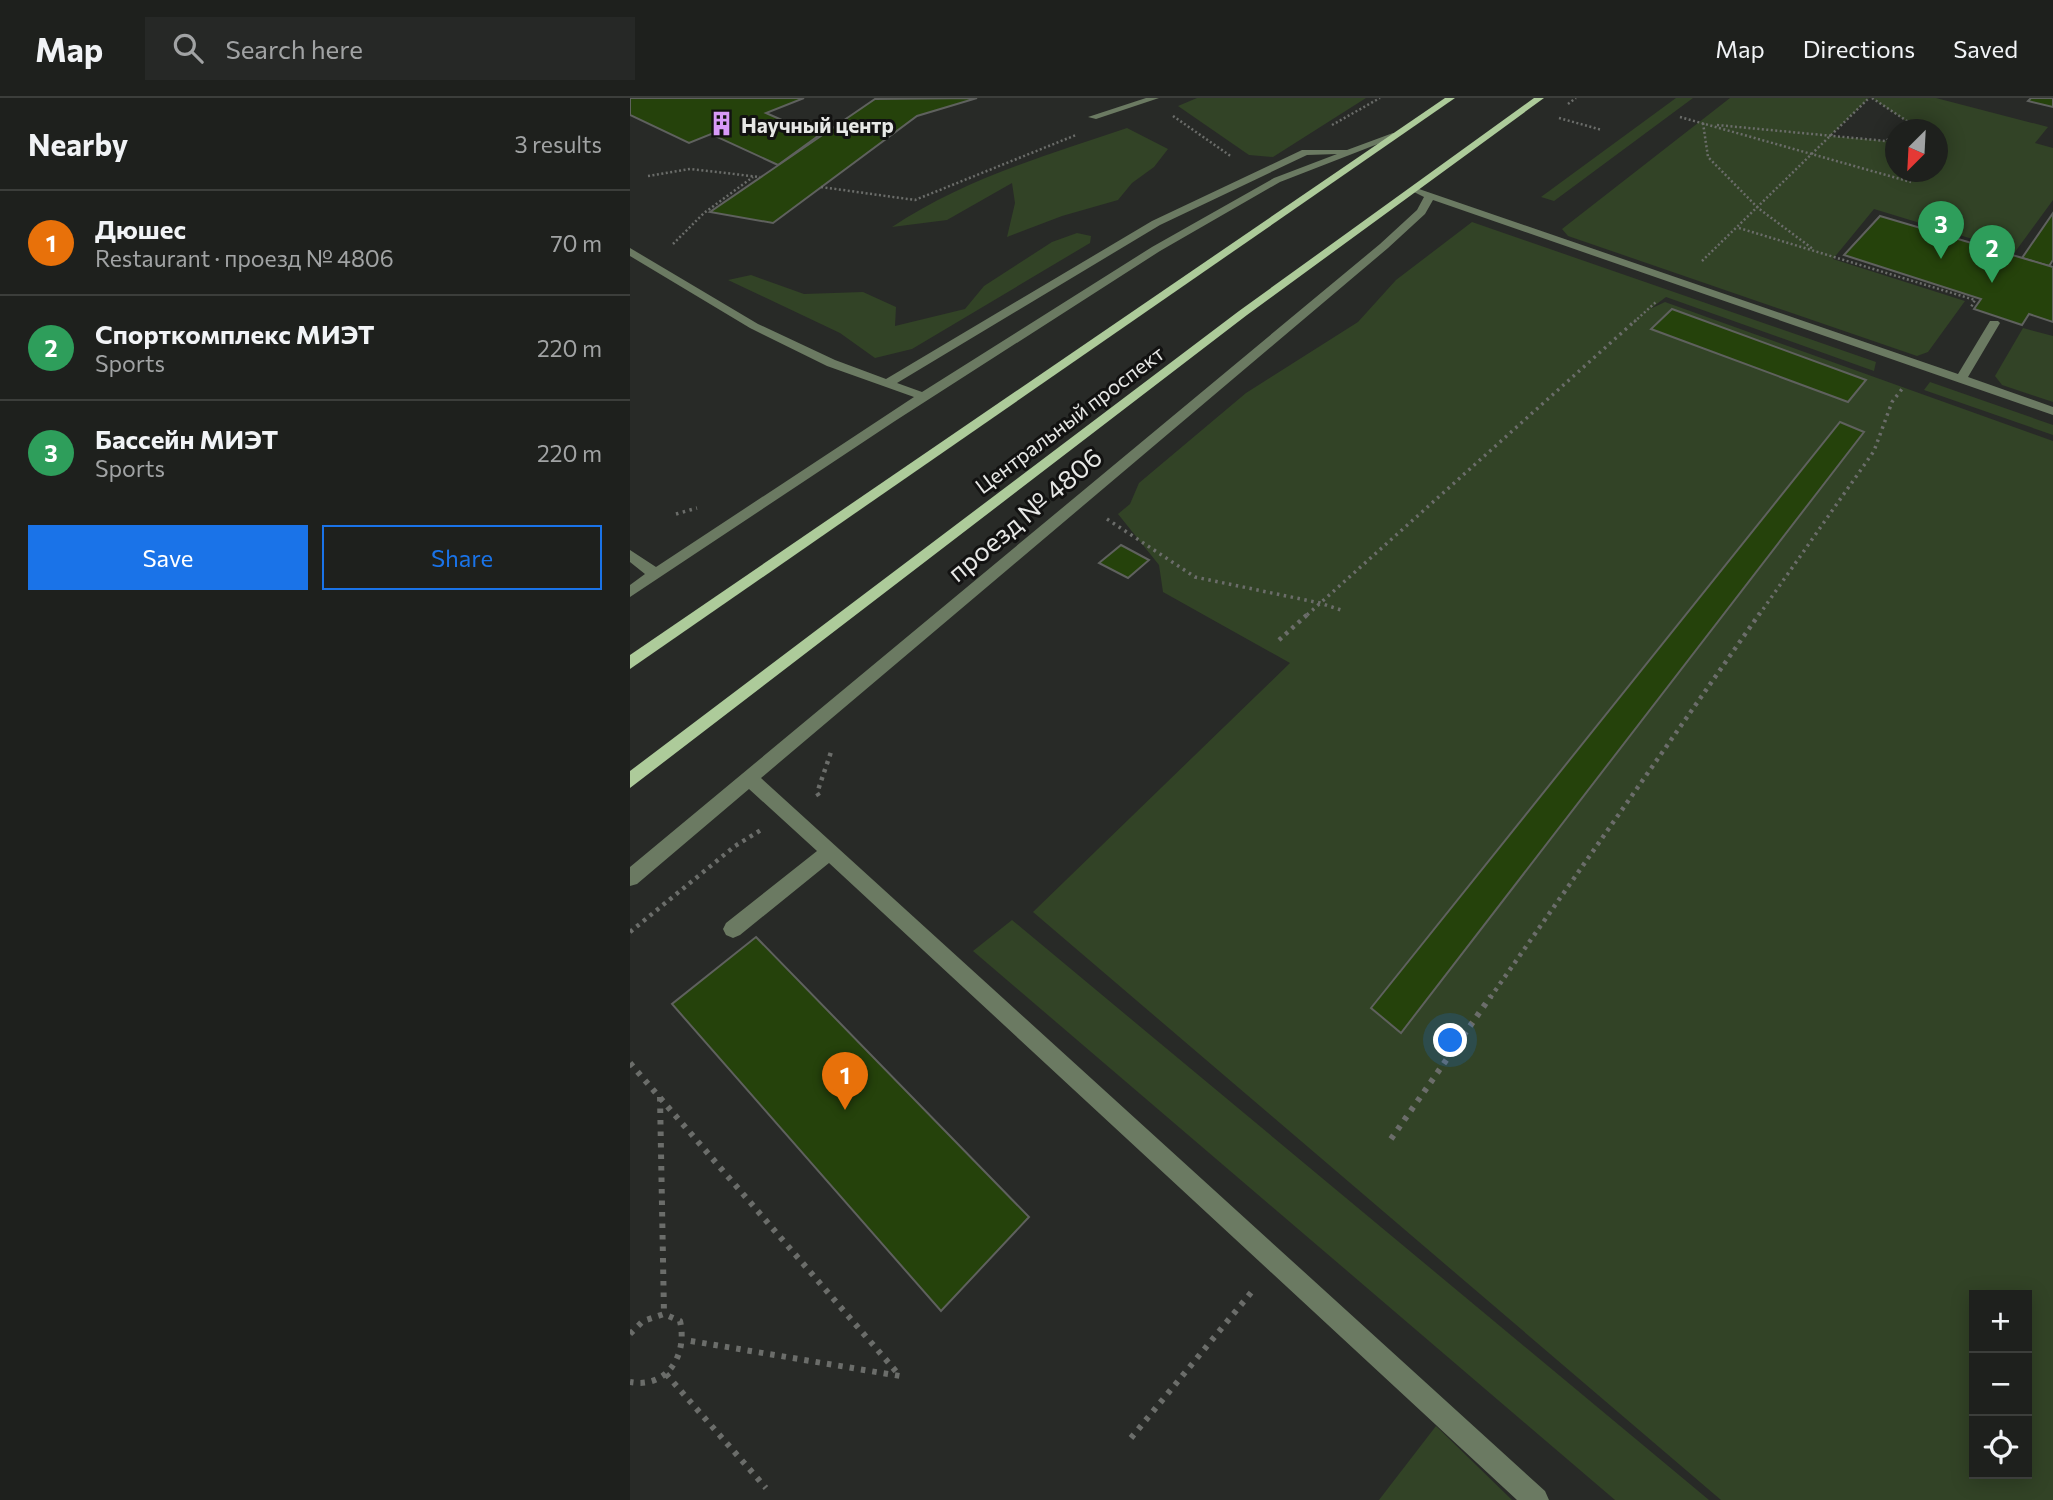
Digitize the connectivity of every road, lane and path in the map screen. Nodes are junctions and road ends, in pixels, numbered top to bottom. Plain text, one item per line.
1 (1451, 98) edge
2 (1540, 98) edge
3 (1870, 98) edge
4 (1152, 99) edge
5 (1550, 115) dead end
6 (1093, 117) dead end
7 (1680, 117) dead end
8 (1904, 119) edge
9 (1703, 123) junction
10 (1602, 130) dead end
11 (1076, 135) dead end
12 (1396, 135) junction
13 (1830, 137) junction
14 (1885, 141) edge
15 (1360, 150) junction
16 (1812, 154) junction
17 (1237, 161) dead end
18 (1885, 175) edge
19 (648, 176) dead end
20 (753, 177) junction
21 (760, 177) dead end
22 (821, 187) dead end
23 (1412, 190) junction
24 (1430, 196) junction
25 (1758, 208) junction
26 (1739, 228) junction
27 (630, 251) edge
28 (1816, 251) junction
29 (652, 264) junction
30 (1697, 265) dead end
31 (1664, 294) dead end
32 (1994, 323) joint
33 (1961, 380) junction
34 (888, 383) junction
35 (924, 397) junction
36 (1892, 402) dead end
37 (2053, 411) edge
38 (1103, 516) dead end
39 (630, 555) edge
40 (656, 575) junction
41 (630, 592) edge
42 (1320, 603) junction
43 (1344, 611) dead end
44 (1279, 640) dead end
45 (630, 663) edge
46 (834, 745) dead end
47 (750, 779) junction
48 (630, 781) edge
49 (817, 793) junction
50 (823, 803) dead end
51 (788, 812) junction
52 (828, 853) junction
53 (630, 878) edge
54 (733, 929) dead end
55 (630, 932) edge
56 (630, 1063) edge
57 (660, 1096) junction
58 (1391, 1139) dead end
59 (1275, 1264) junction
60 (664, 1314) junction
61 (631, 1330) edge
62 (685, 1340) junction
63 (666, 1374) junction
64 (630, 1382) edge
65 (1131, 1438) dead end
66 (766, 1488) dead end
67 (1536, 1500) edge

1 - 12 main road, Центральный проспект
2 - 23 main road, Центральный проспект
3 - 8 path
3 - 13 path
4 - 6 street
4 - 17 path
5 - 10 path
7 - 9 path
9 - 13 path
9 - 16 path
9 - 25 path
11 - 22 path
12 - 15 street
12 - 45 main road, Центральный проспект
13 - 14 path
13 - 16 path
15 - 34 street
15 - 35 street
16 - 18 path
16 - 25 path
19 - 20 path
20 - 21 path
20 - 29 path
23 - 24 street
23 - 48 main road, Центральный проспект
24 - 33 street
24 - 47 street, проезд № 4806
25 - 26 path
25 - 28 path
26 - 28 path
26 - 30 path
27 - 29 street
28 - 32 path
29 - 34 street
31 - 42 path
32 - 33 street
33 - 37 street
34 - 35 street
35 - 40 street
36 - 58 path
38 - 42 path
39 - 40 street
40 - 41 street
42 - 43 path
42 - 44 path
46 - 49 path
47 - 51 street
47 - 53 street, проезд № 4806
49 - 50 path
49 - 51 path
51 - 52 street
51 - 55 path
52 - 54 street
52 - 59 street
56 - 57 path
57 - 60 path
57 - 62 path
59 - 65 path
59 - 67 street
60 - 61 path
60 - 62 path
62 - 63 path
63 - 64 path
63 - 66 path

